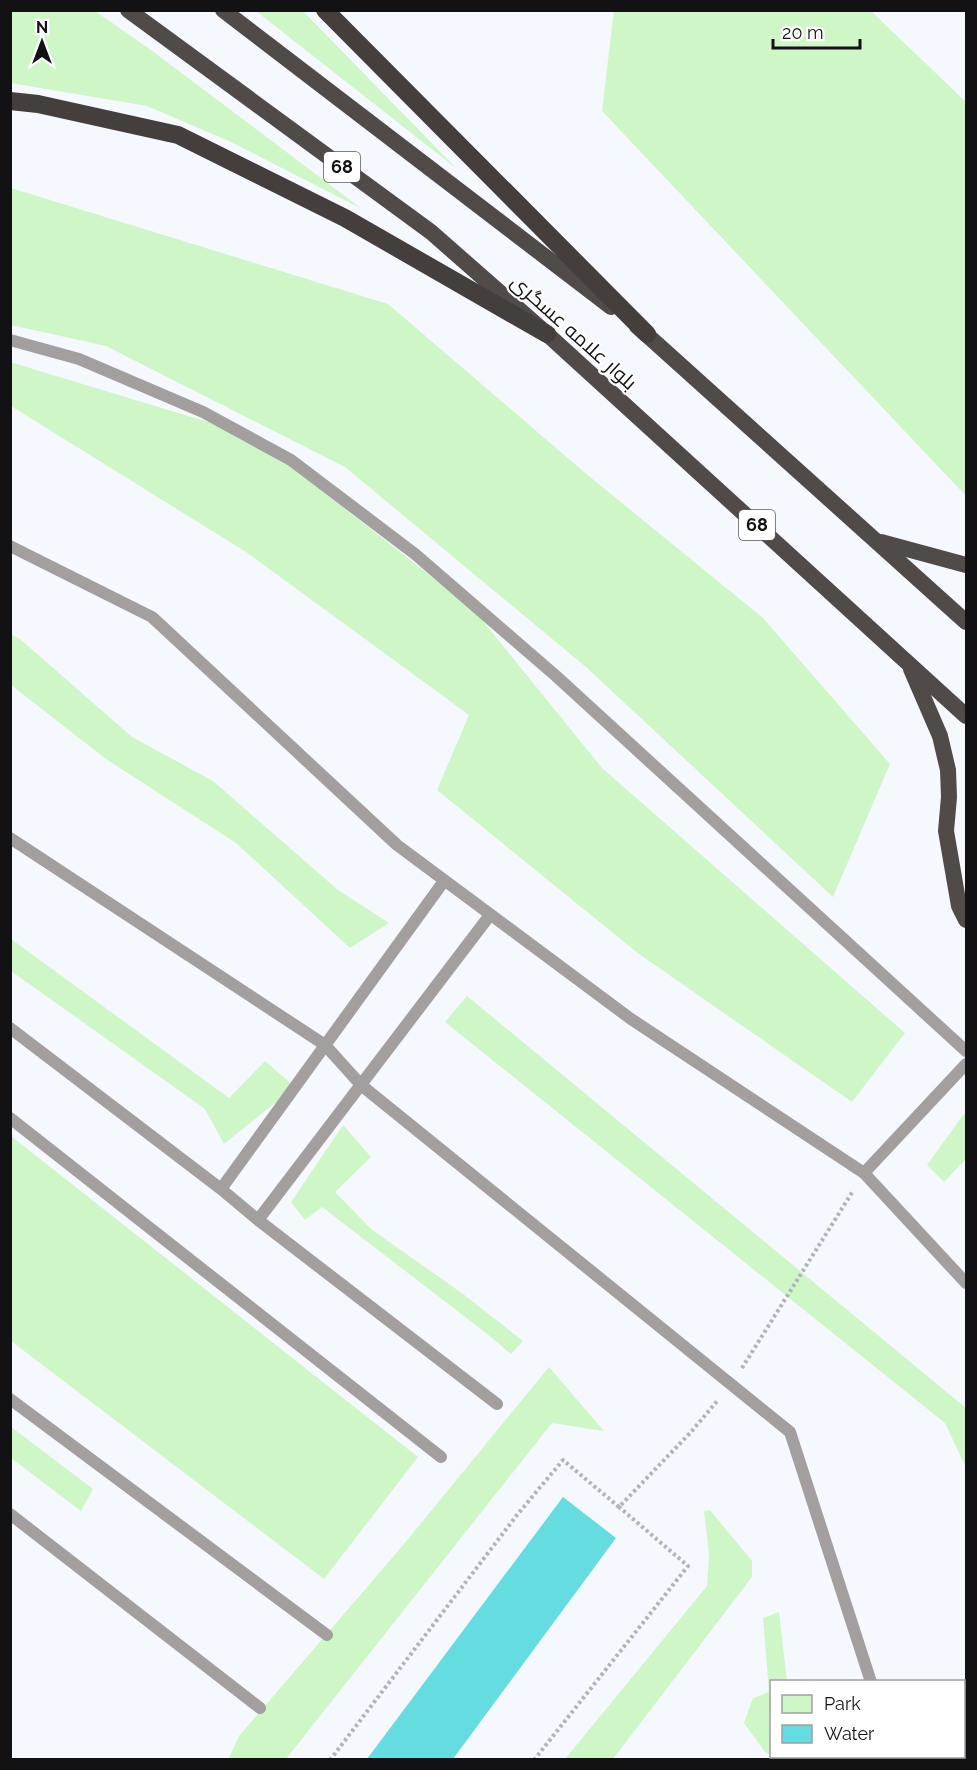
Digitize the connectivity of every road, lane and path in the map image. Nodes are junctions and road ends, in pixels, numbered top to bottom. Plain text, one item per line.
1 (128, 10) edge
2 (223, 10) edge
3 (325, 10) edge
4 (10, 101) edge
5 (547, 334) junction
6 (647, 334) junction
7 (10, 340) edge
8 (875, 541) junction
9 (10, 546) edge
10 (966, 566) edge
11 (966, 622) edge
12 (908, 663) junction
13 (966, 716) edge
14 (10, 838) edge
15 (444, 880) junction
16 (490, 915) junction
17 (966, 920) edge
18 (10, 1028) edge
19 (325, 1045) junction
20 (966, 1051) edge
21 (966, 1064) edge
22 (361, 1085) junction
23 (10, 1118) edge
24 (864, 1173) junction
25 (221, 1189) junction
26 (258, 1220) junction
27 (966, 1283) edge
28 (731, 1385) junction
29 (10, 1399) edge
30 (497, 1404) dead end
31 (441, 1457) dead end
32 (619, 1508) junction
33 (10, 1514) edge
34 (327, 1635) dead end
35 (870, 1680) edge
36 (260, 1707) dead end
37 (330, 1760) edge
38 (534, 1760) edge

1 - 5 highway, بلوار علامه عسگری / 68
2 - 6 highway, بلوار علامه عسگری
3 - 6 highway
4 - 5 highway
5 - 12 highway, بلوار علامه عسگری / 68
6 - 8 highway, بلوار علامه عسگری
7 - 20 lane
8 - 10 highway
8 - 11 highway, بلوار علامه عسگری
9 - 15 lane
12 - 13 highway, بلوار علامه عسگری / 68
12 - 17 highway
14 - 19 lane
15 - 16 lane
15 - 19 lane
16 - 22 lane
16 - 24 lane
18 - 25 lane
19 - 22 lane
19 - 25 lane
21 - 24 lane
22 - 26 lane
22 - 28 lane
23 - 31 lane
24 - 27 lane
24 - 28 path
25 - 26 lane
26 - 30 lane
28 - 32 path
28 - 35 lane
29 - 34 lane
32 - 37 path
32 - 38 path
33 - 36 lane

